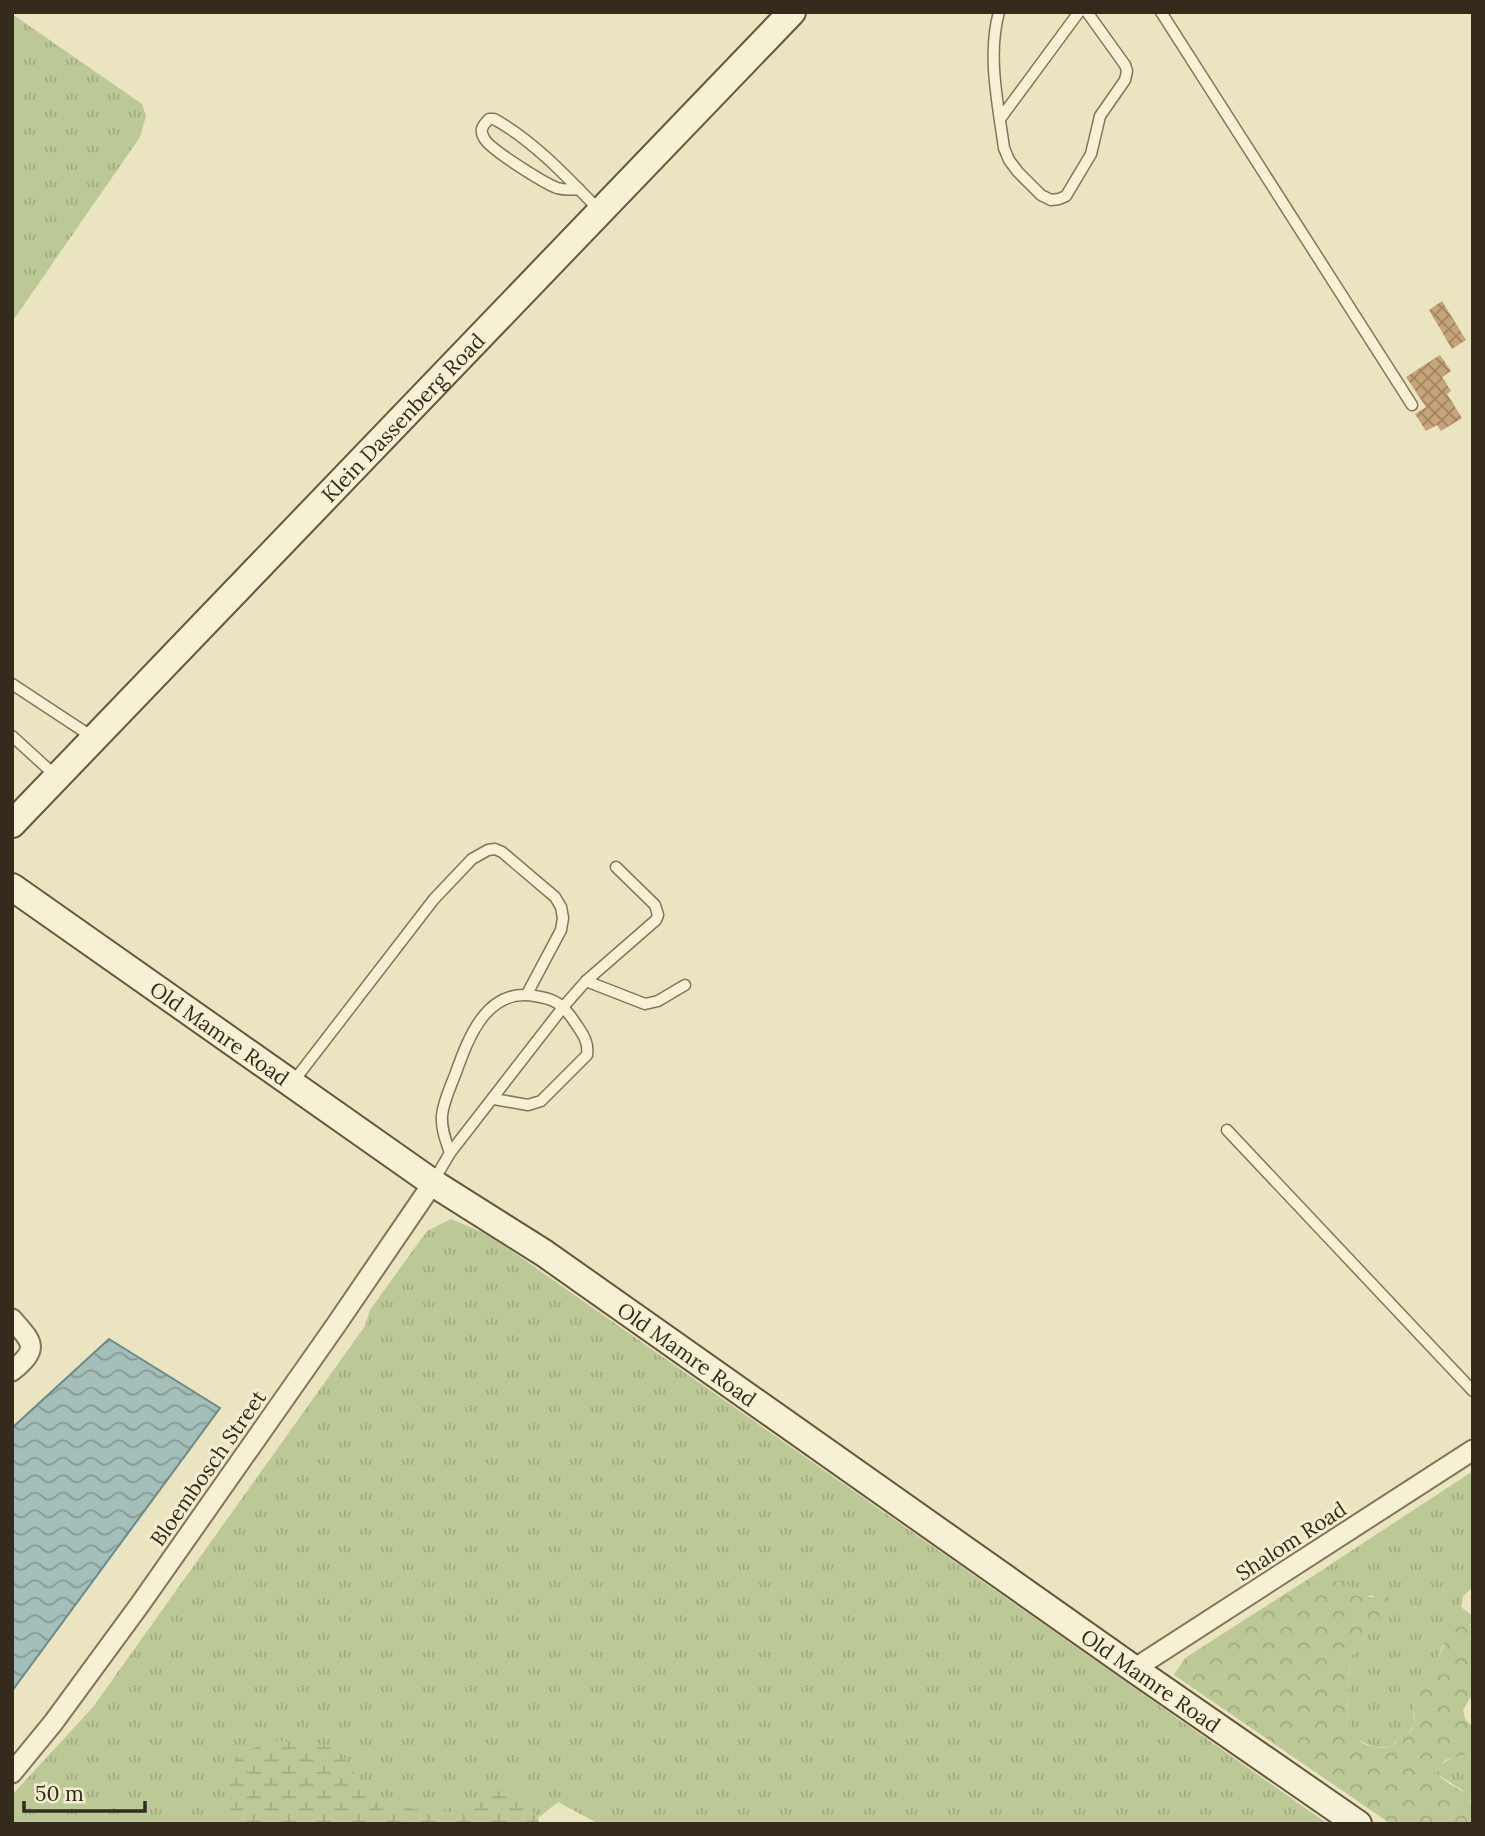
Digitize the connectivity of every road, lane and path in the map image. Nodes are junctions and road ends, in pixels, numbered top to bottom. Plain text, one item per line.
1 (792, 12) edge
2 (999, 12) edge
3 (1079, 12) edge
4 (1087, 12) edge
5 (1161, 12) edge
6 (1000, 119) junction
7 (579, 189) junction
8 (600, 211) junction
9 (1412, 405) dead end
10 (12, 684) edge
11 (12, 736) edge
12 (95, 738) junction
13 (57, 777) junction
14 (12, 824) edge
15 (616, 867) dead end
16 (12, 887) edge
17 (586, 981) junction
18 (685, 985) dead end
19 (527, 994) junction
20 (564, 1006) junction
21 (292, 1084) junction
22 (494, 1099) junction
23 (1227, 1130) dead end
24 (450, 1153) junction
25 (432, 1183) junction
26 (12, 1319) edge
27 (12, 1370) edge
28 (1473, 1391) edge
29 (1473, 1450) edge
30 (1134, 1669) junction
31 (14, 1767) edge
32 (1358, 1824) edge

1 - 8 main road, Klein Dassenberg Road
2 - 6 lane
3 - 6 lane
4 - 6 lane
5 - 9 lane
7 - 7 lane
7 - 8 lane
8 - 12 main road, Klein Dassenberg Road
10 - 12 lane
11 - 13 lane
12 - 13 main road, Klein Dassenberg Road
13 - 14 main road, Klein Dassenberg Road
15 - 17 lane
16 - 21 main road, Old Mamre Road
17 - 18 lane
17 - 20 lane
19 - 20 lane
19 - 21 lane
19 - 24 lane
20 - 22 lane
20 - 22 lane
21 - 25 main road, Old Mamre Road
22 - 24 lane
23 - 28 lane
24 - 25 lane
25 - 30 main road, Old Mamre Road
25 - 31 street, Bloembosch Street
26 - 27 street
29 - 30 street, Shalom Road
30 - 32 main road, Old Mamre Road

